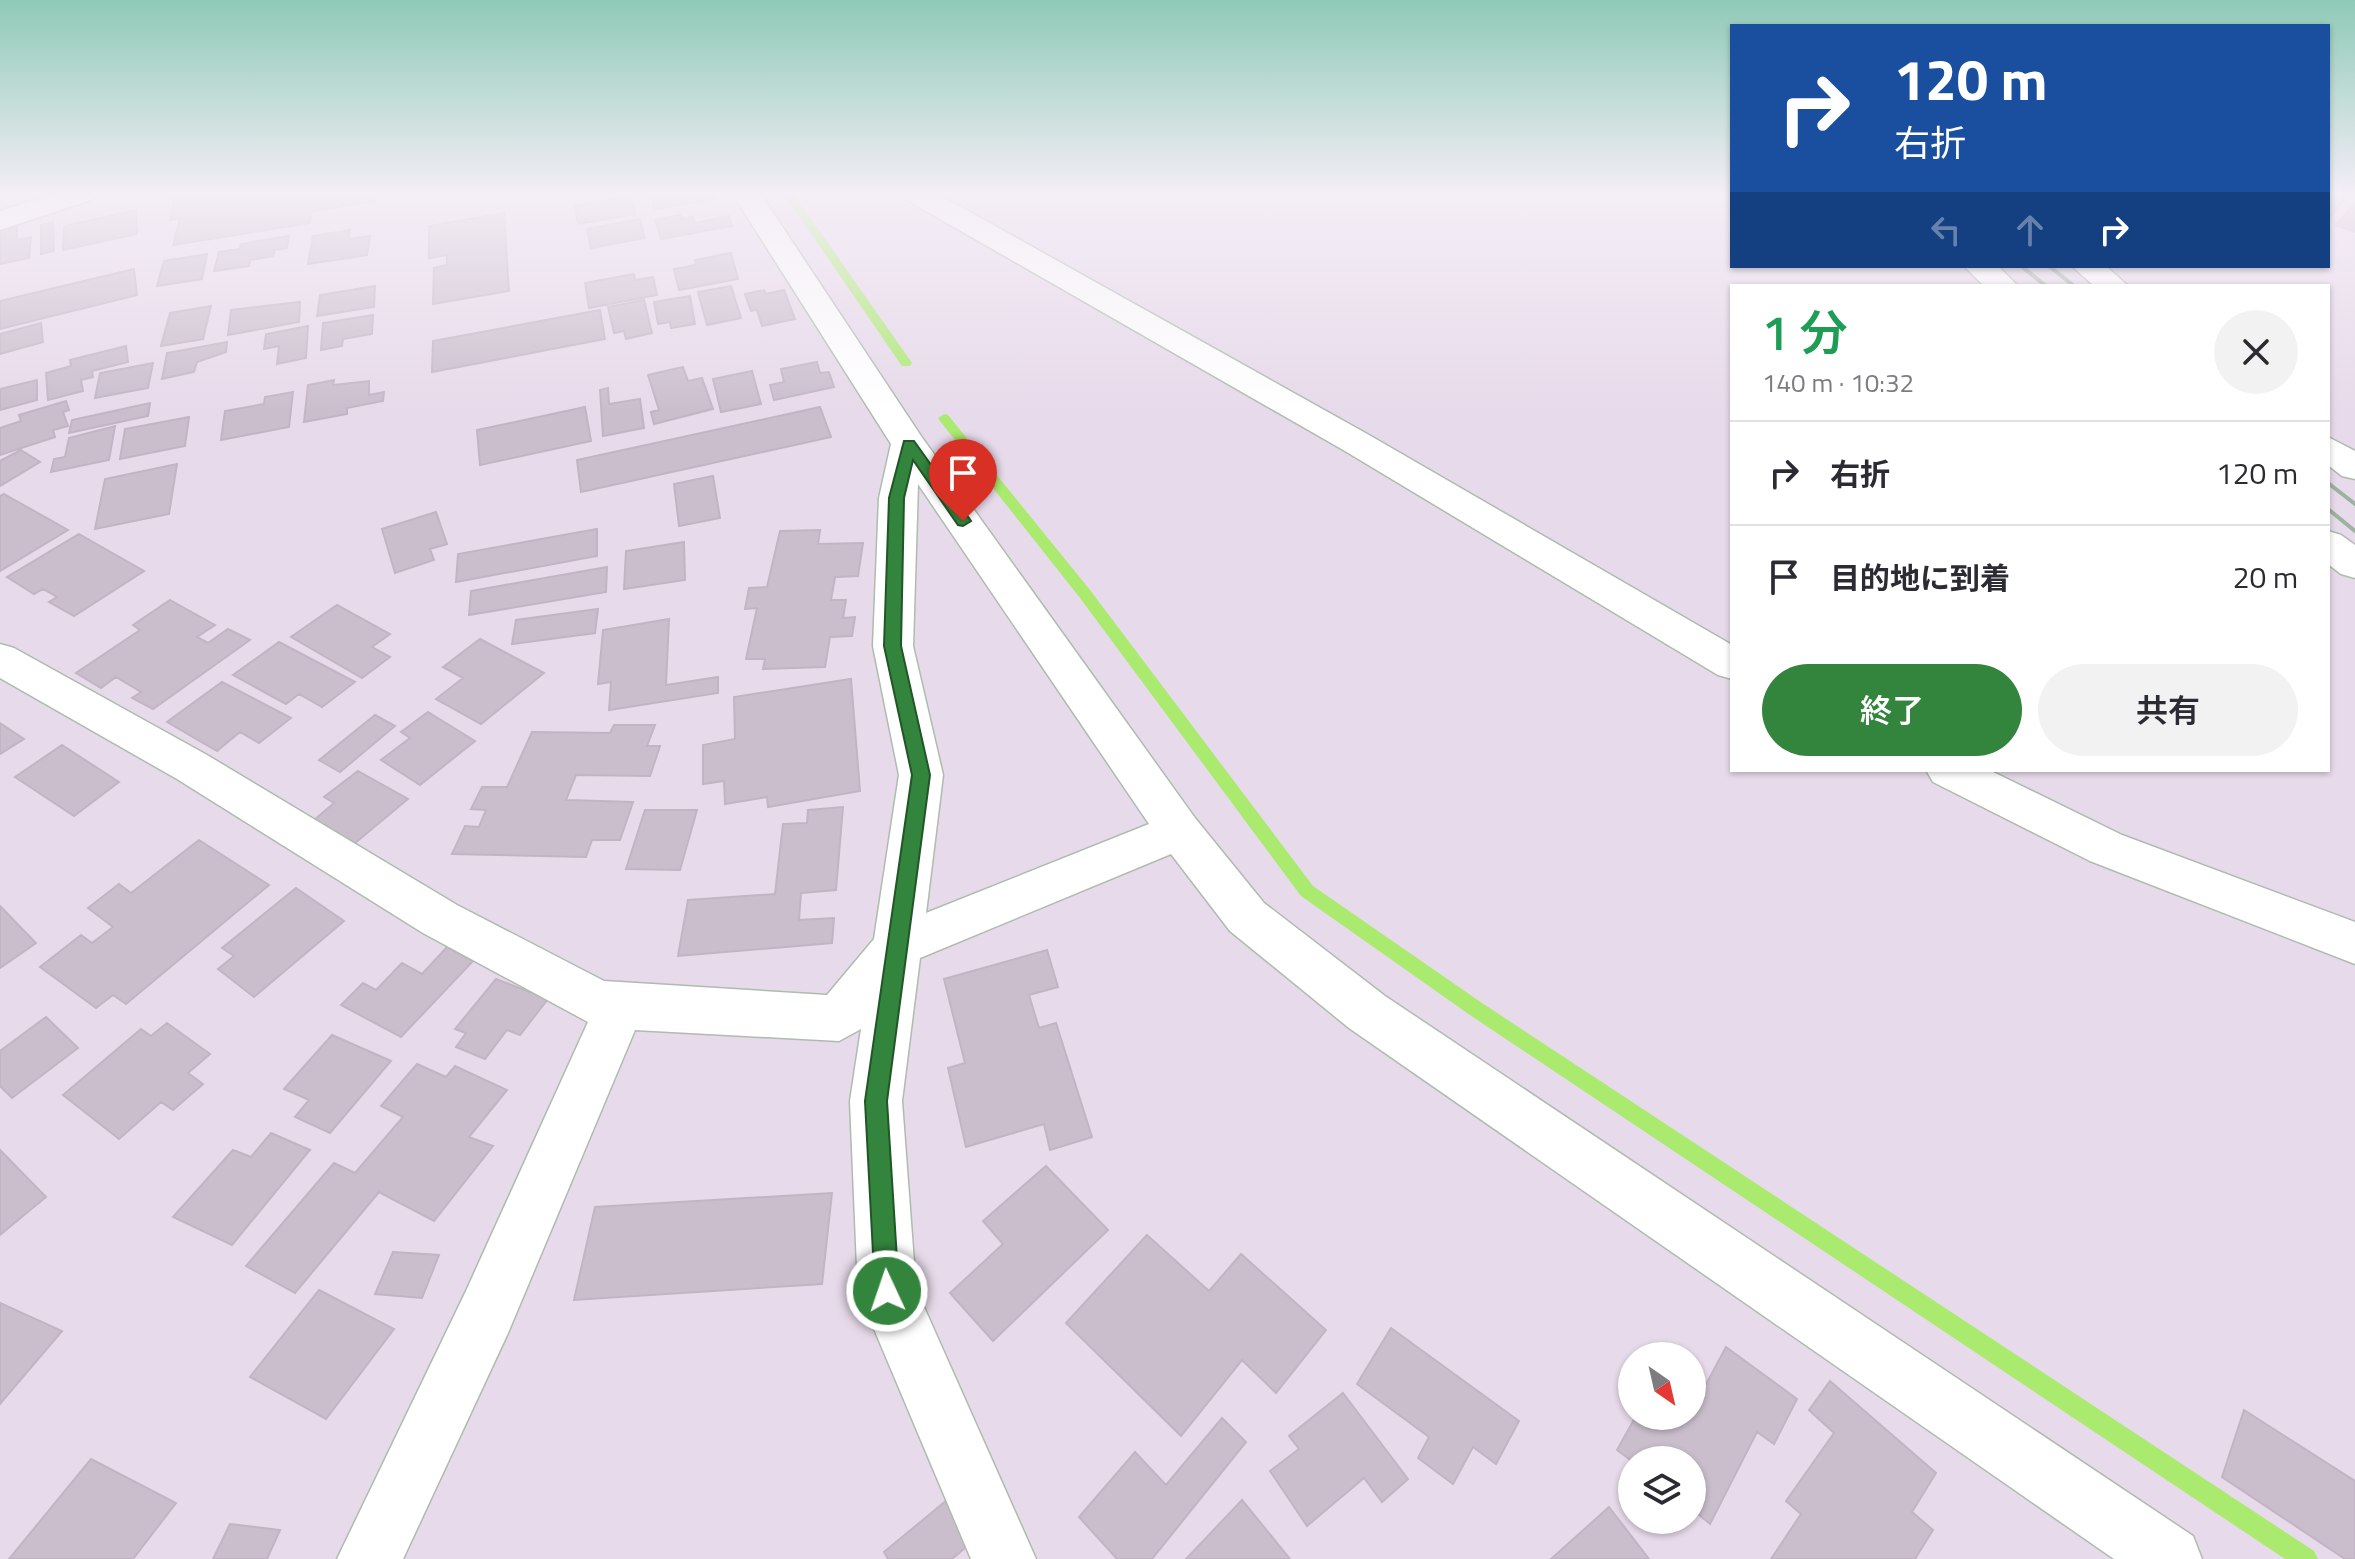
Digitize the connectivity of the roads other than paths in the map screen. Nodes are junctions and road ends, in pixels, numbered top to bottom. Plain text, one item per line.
1 (793, 266) edge
2 (1044, 266) edge
3 (1981, 268) edge
4 (2090, 268) edge
5 (2001, 284) edge
6 (2110, 284) edge
7 (909, 444) junction
8 (2330, 449) edge
9 (2355, 468) edge
10 (2330, 546) edge
11 (2355, 565) edge
12 (0, 659) edge
13 (1730, 663) edge
14 (1952, 772) edge
15 (1179, 831) junction
16 (2355, 943) edge
17 (899, 945) junction
18 (620, 1007) junction
19 (369, 1559) edge
20 (1004, 1559) edge
21 (2170, 1559) edge

1 - 7 street
2 - 13 street
3 - 5 street
4 - 6 street
7 - 15 street
7 - 17 street
8 - 9 street
10 - 11 street
12 - 18 street
14 - 16 street
15 - 17 street
15 - 21 street
17 - 18 street
17 - 20 street
18 - 19 street

